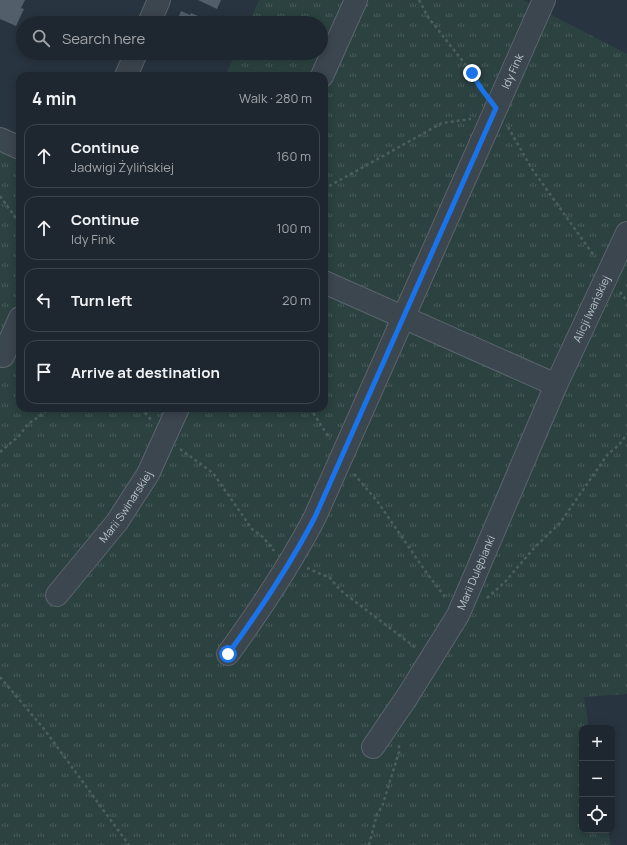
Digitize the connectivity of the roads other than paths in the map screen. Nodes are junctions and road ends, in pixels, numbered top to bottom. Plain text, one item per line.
1 (159, 0) edge
2 (356, 0) edge
3 (544, 0) edge
4 (152, 16) edge
5 (133, 60) edge
6 (128, 72) edge
7 (324, 72) edge
8 (0, 139) edge
9 (16, 146) edge
10 (627, 233) edge
11 (328, 284) edge
12 (402, 318) junction
13 (16, 327) edge
14 (3, 356) dead end
15 (556, 385) junction
16 (176, 412) edge
17 (57, 595) dead end
18 (228, 654) dead end
19 (373, 747) dead end

1 - 4 street
2 - 7 street
3 - 12 street, Idy Fink
5 - 6 street
8 - 9 street
10 - 15 street, Alicji Iwańskiej
11 - 12 street
12 - 15 street
12 - 18 street, Idy Fink
13 - 14 street
15 - 19 street, Marii Dulębianki
16 - 17 street, Marii Swinarskiej

